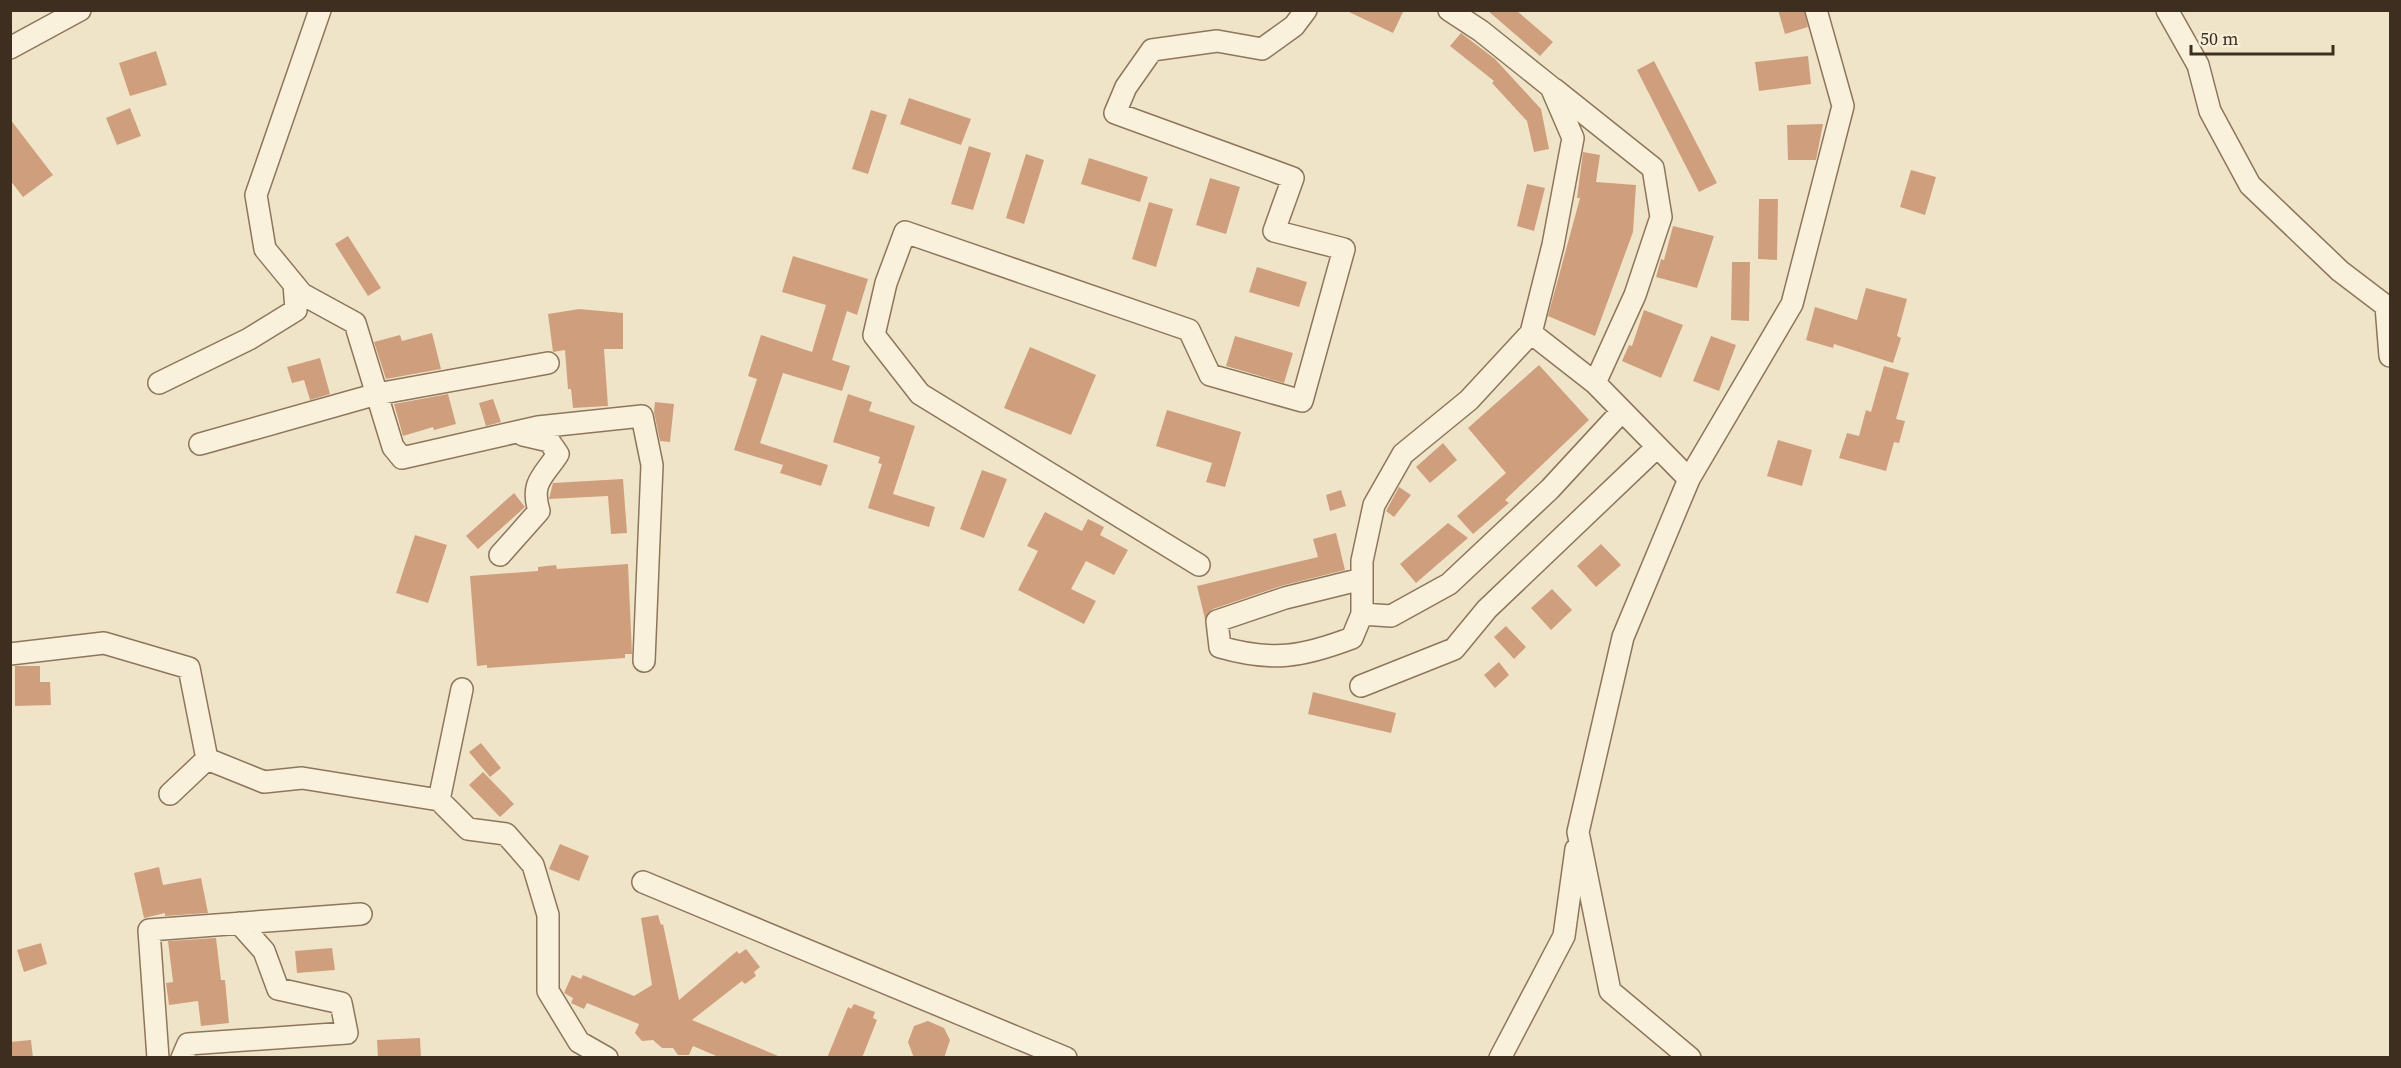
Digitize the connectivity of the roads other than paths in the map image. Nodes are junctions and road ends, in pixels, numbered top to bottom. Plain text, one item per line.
1 (80, 10) edge
2 (320, 10) edge
3 (1306, 10) edge
4 (1449, 10) edge
5 (1816, 10) edge
6 (2167, 10) edge
7 (10, 48) edge
8 (1551, 87) junction
9 (294, 284) junction
10 (1531, 333) junction
11 (2391, 356) edge
12 (548, 363) dead end
13 (159, 383) dead end
14 (1595, 383) junction
15 (377, 394) junction
16 (1622, 411) junction
17 (513, 432) junction
18 (200, 444) dead end
19 (1657, 447) junction
20 (1689, 479) junction
21 (500, 555) dead end
22 (1199, 565) dead end
23 (1362, 579) junction
24 (1362, 614) junction
25 (10, 654) edge
26 (644, 661) dead end
27 (1361, 686) dead end
28 (462, 689) dead end
29 (207, 759) junction
30 (170, 794) dead end
31 (439, 800) junction
32 (1578, 832) junction
33 (644, 882) dead end
34 (361, 914) dead end
35 (239, 923) junction
36 (159, 1058) edge
37 (182, 1058) edge
38 (607, 1058) edge
39 (1066, 1058) edge
40 (1500, 1058) edge
41 (1690, 1058) edge

1 - 7 street
2 - 9 street
3 - 22 street
4 - 8 street
5 - 20 street
6 - 11 street
8 - 10 street
8 - 14 street
9 - 13 street
9 - 15 street
10 - 14 street
10 - 23 street
12 - 15 street
14 - 16 street
15 - 17 street
15 - 18 street
16 - 19 street
16 - 24 street
17 - 21 street
17 - 26 street
19 - 20 street
19 - 27 street
20 - 32 street
23 - 24 street
23 - 24 street
25 - 29 street
28 - 31 street
29 - 30 street
29 - 31 street
31 - 38 street
32 - 40 street
32 - 41 street
33 - 39 street
34 - 35 street
35 - 36 street
35 - 37 street

